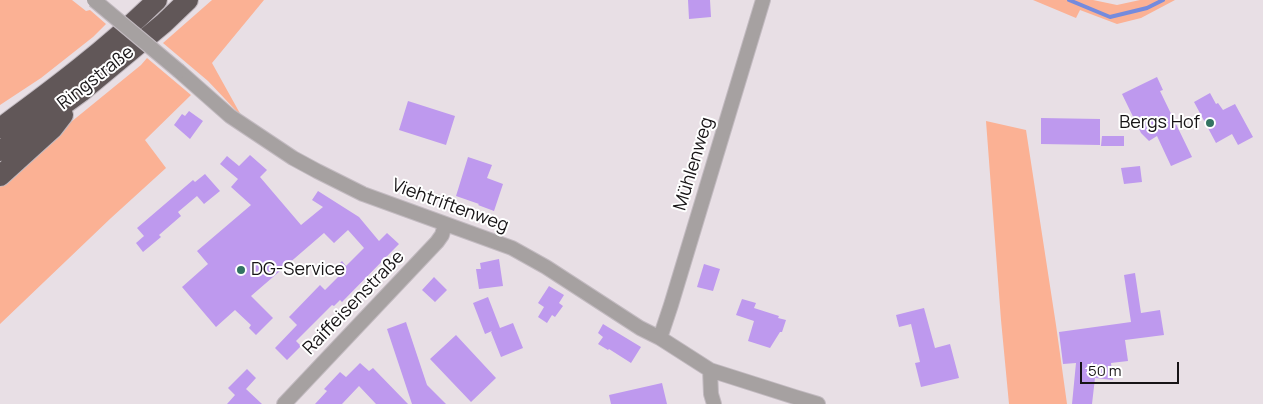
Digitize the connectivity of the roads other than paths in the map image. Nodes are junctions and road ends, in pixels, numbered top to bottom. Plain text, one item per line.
1 (94, 0) edge
2 (157, 0) edge
3 (188, 0) edge
4 (763, 0) edge
5 (81, 67) junction
6 (81, 92) junction
7 (0, 112) edge
8 (0, 128) edge
9 (0, 151) edge
10 (0, 176) edge
11 (445, 224) junction
12 (660, 338) junction
13 (710, 370) junction
14 (284, 404) edge
15 (714, 404) edge
16 (818, 404) edge

1 - 11 street, Viehtriftenweg, bridge
2 - 5 highway, Ringstraße
3 - 6 highway, Ringstraße
4 - 12 street, Mühlenweg
5 - 7 highway
5 - 8 highway, Ringstraße
6 - 9 highway, Ringstraße
6 - 10 highway
11 - 12 street, Viehtriftenweg
11 - 14 street, Raiffeisenstraße
12 - 13 street, Viehtriftenweg
13 - 15 street
13 - 16 street, Viehtriftenweg

